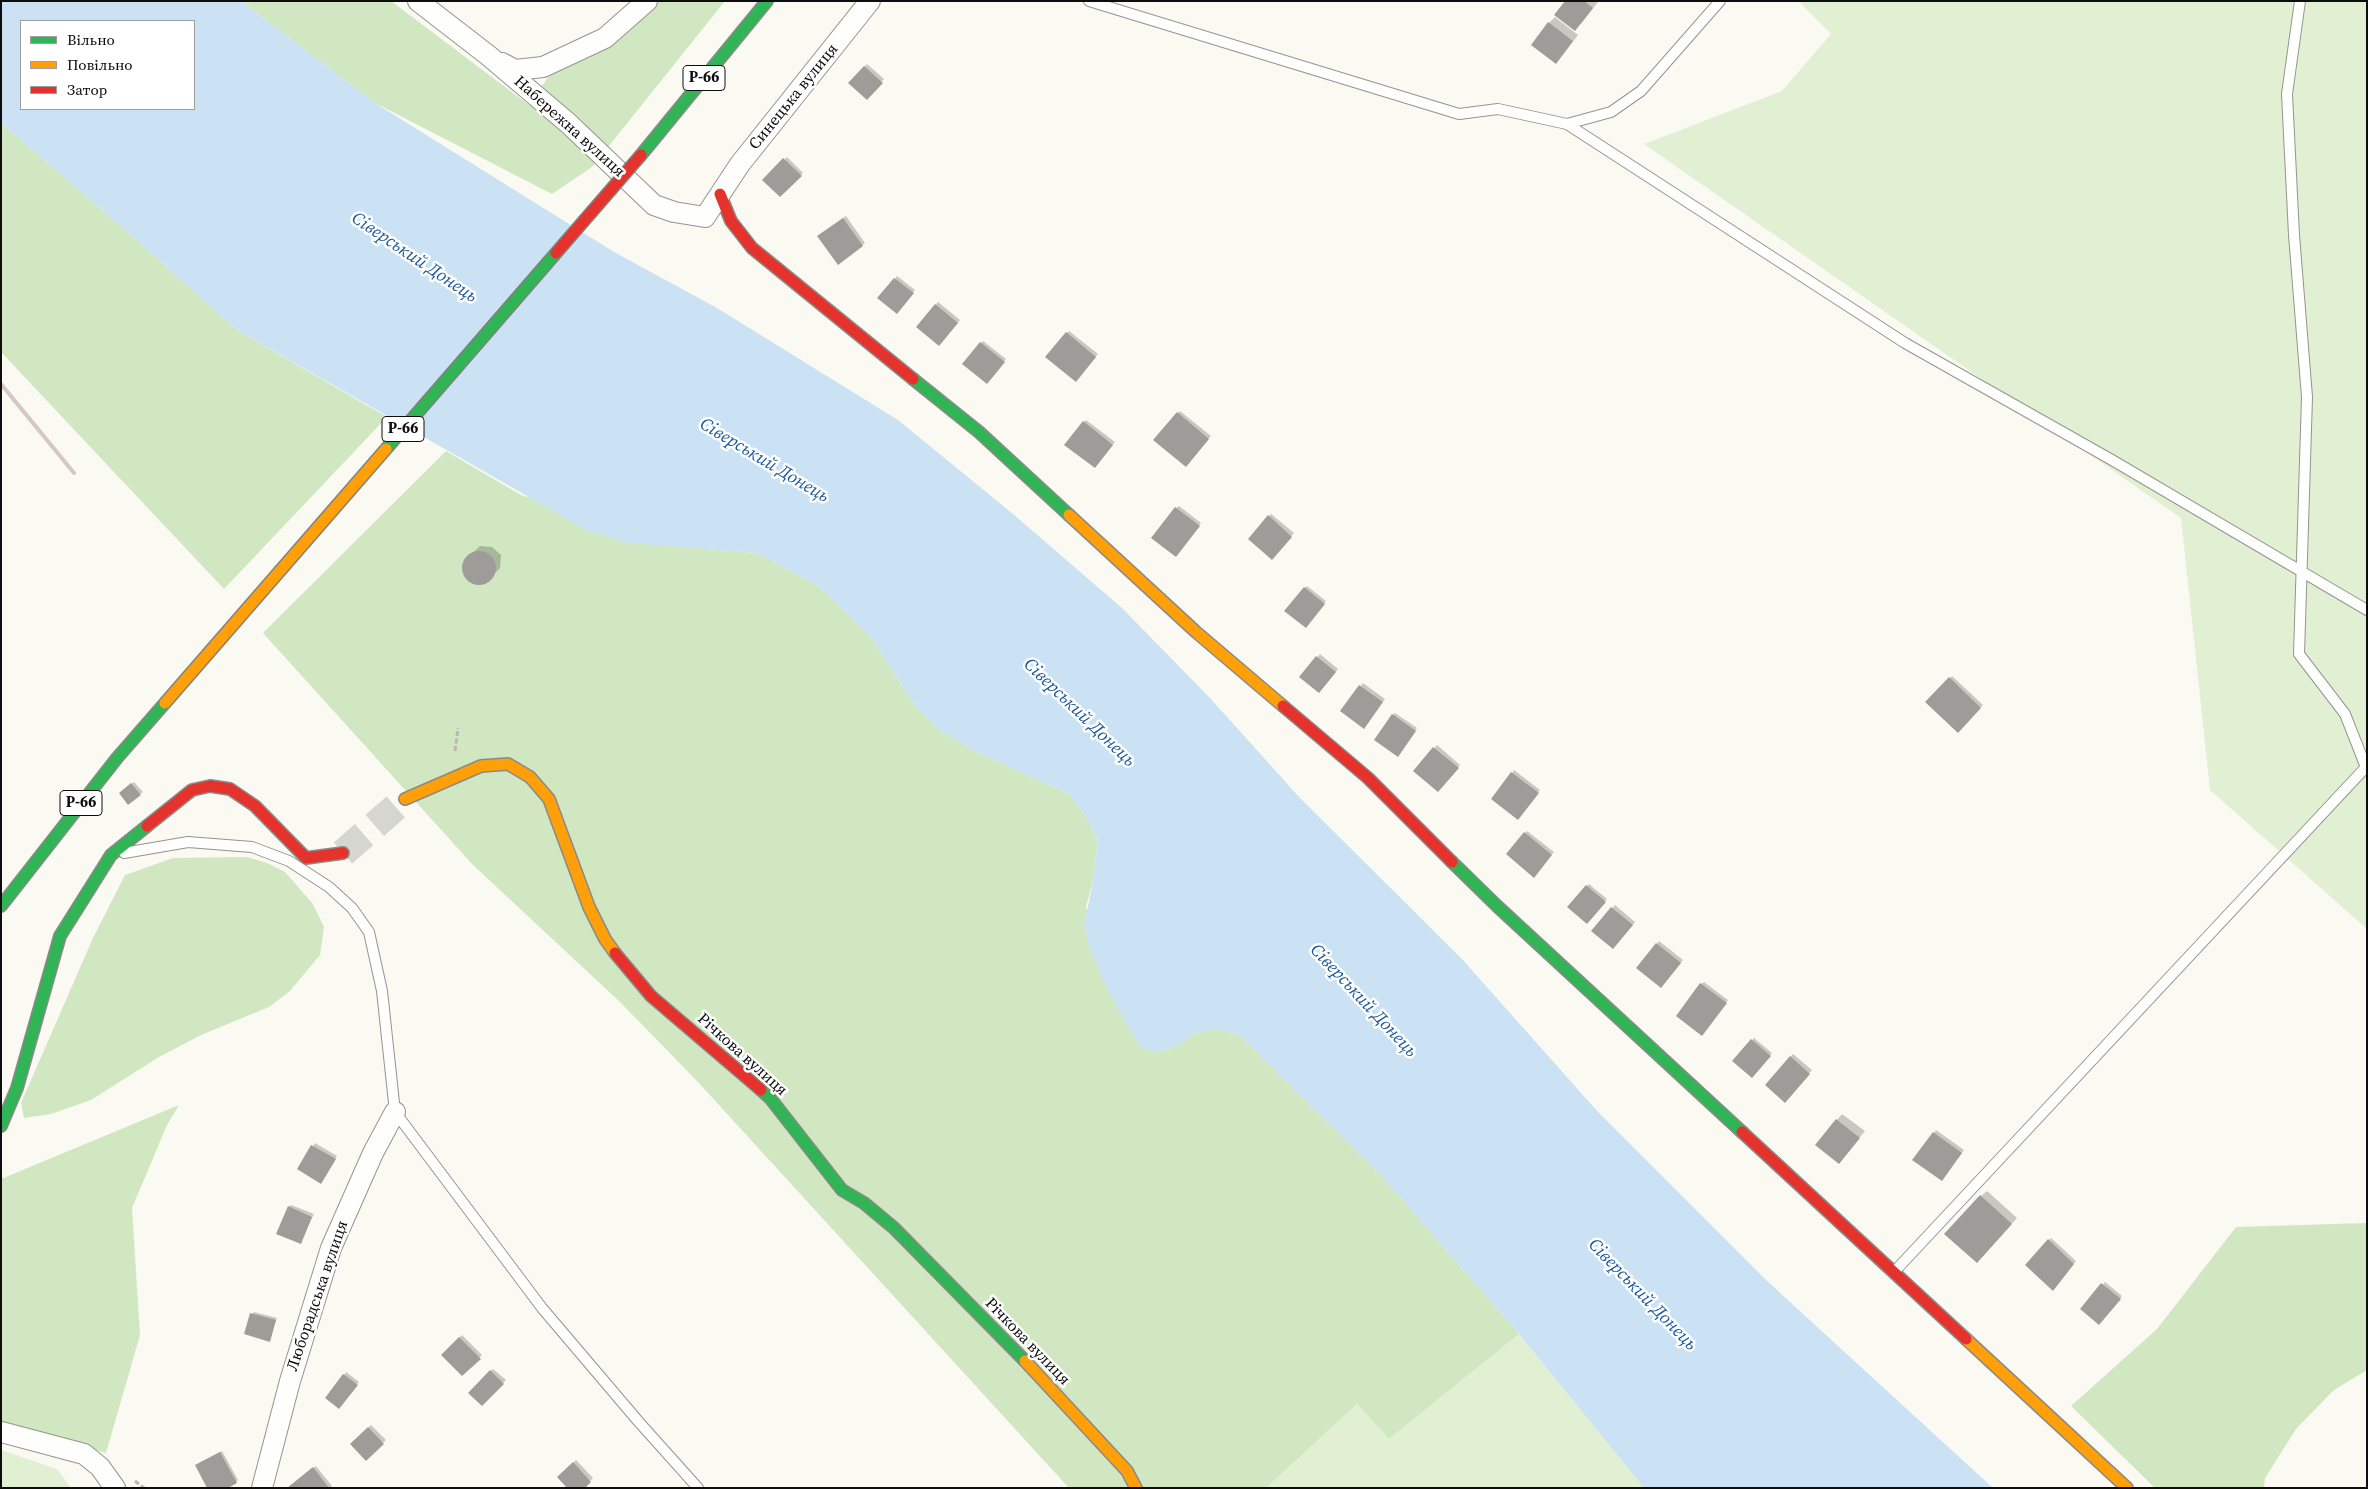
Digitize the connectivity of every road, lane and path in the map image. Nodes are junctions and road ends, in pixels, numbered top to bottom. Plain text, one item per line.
1 (418, 1) edge
2 (647, 1) edge
3 (767, 1) edge
4 (870, 1) edge
5 (1089, 1) edge
6 (1720, 1) edge
7 (2300, 1) edge
8 (489, 56) junction
9 (1566, 124) junction
10 (720, 194) junction
11 (2300, 571) junction
12 (2367, 610) edge
13 (2366, 769) edge
14 (405, 799) tunnel mouth
15 (343, 853) tunnel mouth
16 (111, 855) junction
17 (1, 906) edge
18 (395, 1112) junction
19 (1, 1126) edge
20 (1893, 1273) junction
21 (1, 1432) edge
22 (115, 1488) edge
23 (262, 1488) edge
24 (698, 1488) edge
25 (1136, 1488) edge
26 (2127, 1488) edge

1 - 8 street, Набережна вулиця
2 - 8 street
3 - 17 street, Р-66, bridge
4 - 10 street, Синецька вулиця
5 - 9 lane
6 - 9 lane
7 - 11 lane
8 - 10 street, Набережна вулиця
9 - 11 lane
10 - 20 street
11 - 12 lane
11 - 13 lane
13 - 20 lane
14 - 25 street, Річкова вулиця
15 - 16 street
16 - 18 lane
16 - 19 street
18 - 23 street, Люборадська вулиця
18 - 24 lane
20 - 26 street
21 - 22 street

